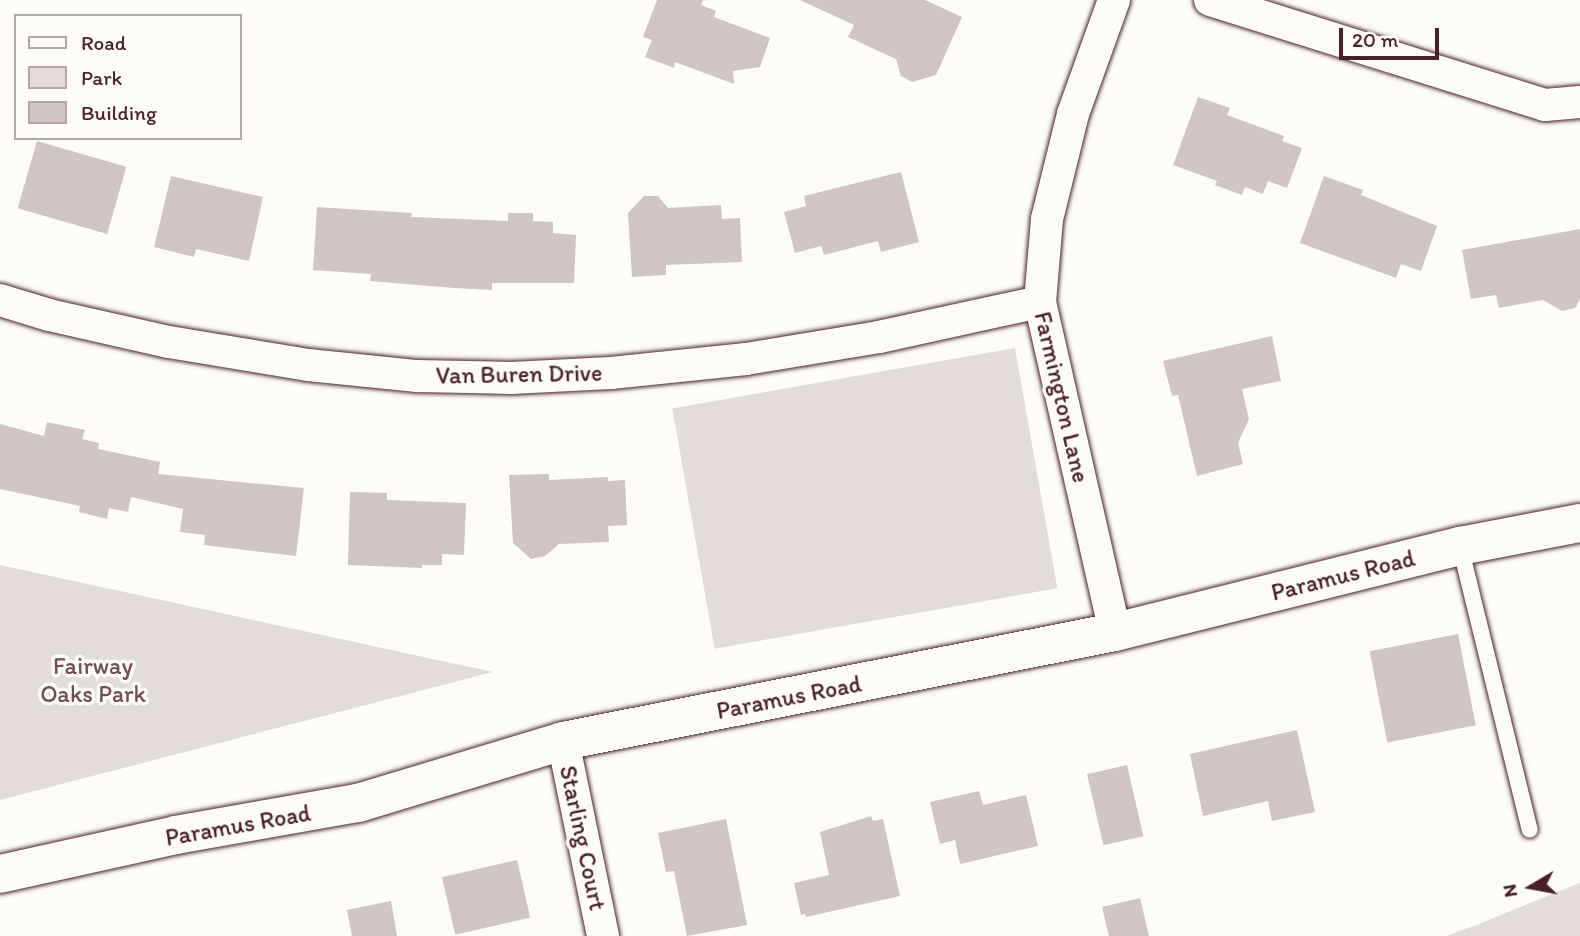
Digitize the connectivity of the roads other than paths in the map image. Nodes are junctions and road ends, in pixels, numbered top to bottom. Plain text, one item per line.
1 (1114, 0) edge
2 (1210, 0) edge
3 (1580, 102) edge
4 (0, 300) edge
5 (1040, 302) junction
6 (1580, 523) edge
7 (1460, 546) junction
8 (1115, 632) junction
9 (563, 741) junction
10 (1530, 830) dead end
11 (0, 874) edge
12 (603, 936) edge

1 - 5 street, Farmington Lane
2 - 3 street
4 - 5 street, Van Buren Drive
5 - 8 street, Farmington Lane
6 - 7 main road, Paramus Road
7 - 8 main road, Paramus Road
7 - 10 lane
8 - 9 main road, Paramus Road
9 - 11 main road, Paramus Road
9 - 12 street, Starling Court

